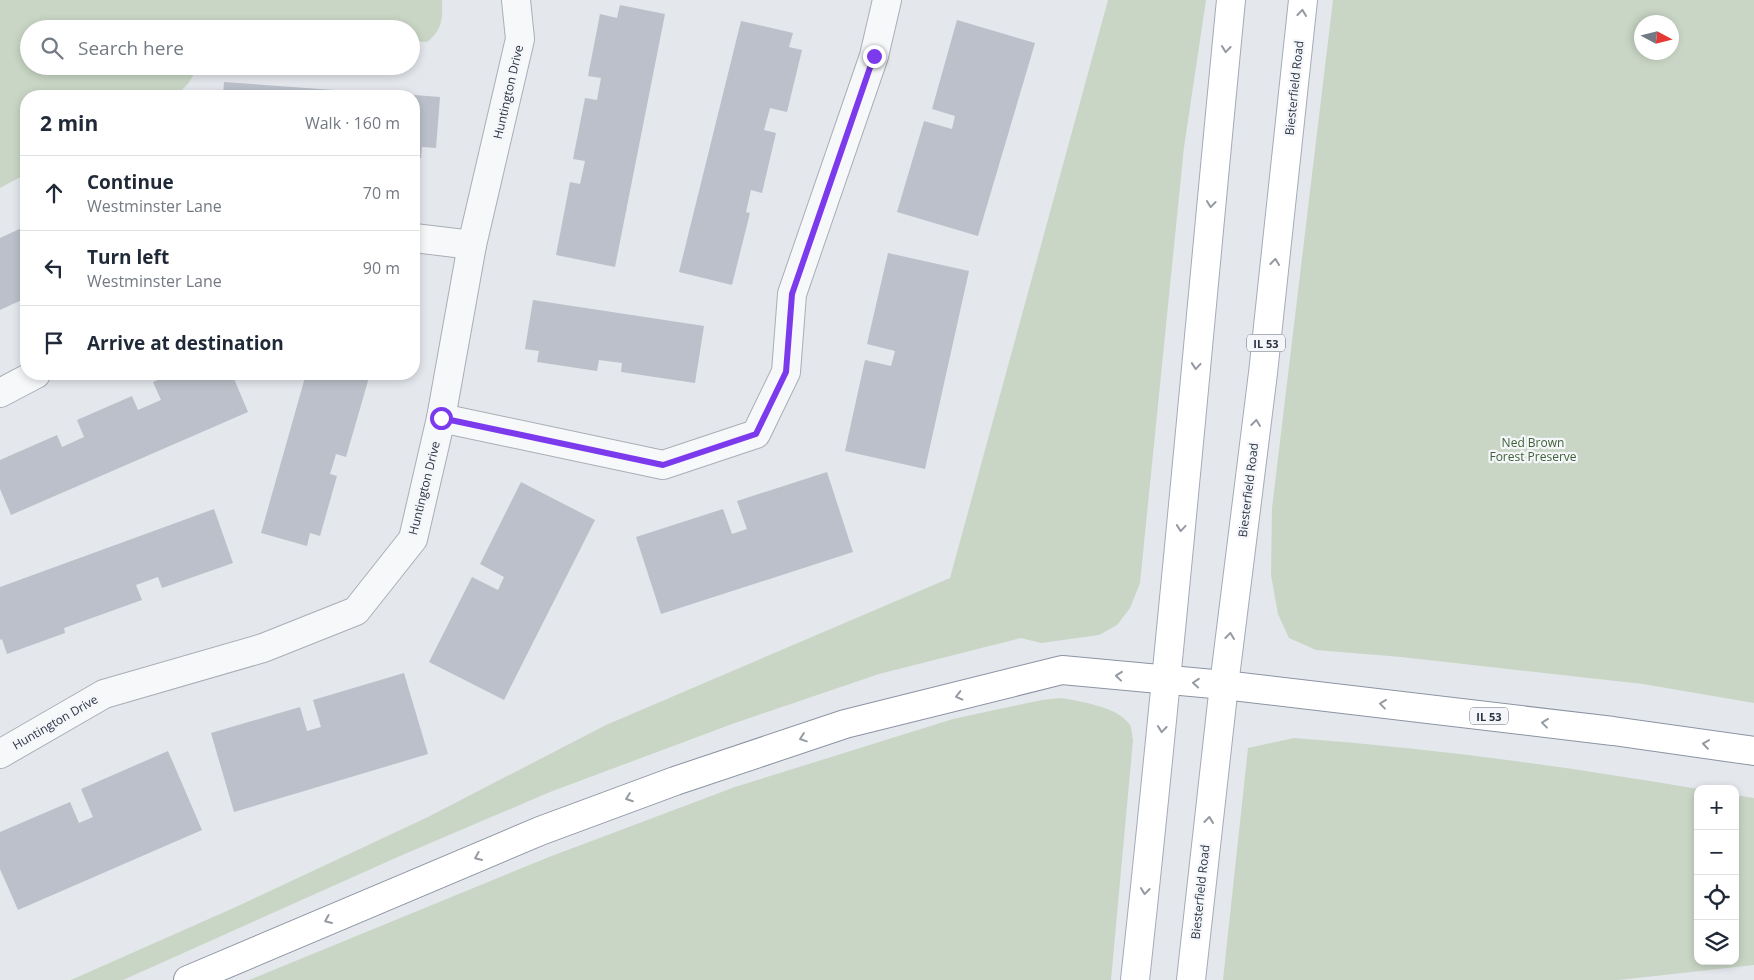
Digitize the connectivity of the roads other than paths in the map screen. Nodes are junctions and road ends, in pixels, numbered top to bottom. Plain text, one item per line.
1 (516, 0) edge
2 (887, 0) edge
3 (1231, 0) edge
4 (1303, 0) edge
5 (420, 239) edge
6 (472, 245) junction
7 (25, 380) edge
8 (0, 393) edge
9 (441, 418) junction
10 (1167, 680) junction
11 (1224, 685) junction
12 (1754, 751) edge
13 (0, 754) edge
14 (188, 980) edge
15 (1135, 980) edge
16 (1191, 980) edge

1 - 6 street, Huntington Drive
2 - 9 street
3 -> 10 main road
11 -> 4 main road, Biesterfield Road / IL 53
5 - 6 street
6 - 9 street, Huntington Drive
7 - 8 street
9 - 13 street, Huntington Drive
11 -> 10 main road
10 -> 14 main road
10 -> 15 main road
12 -> 11 main road, IL 53
16 -> 11 main road, Biesterfield Road

